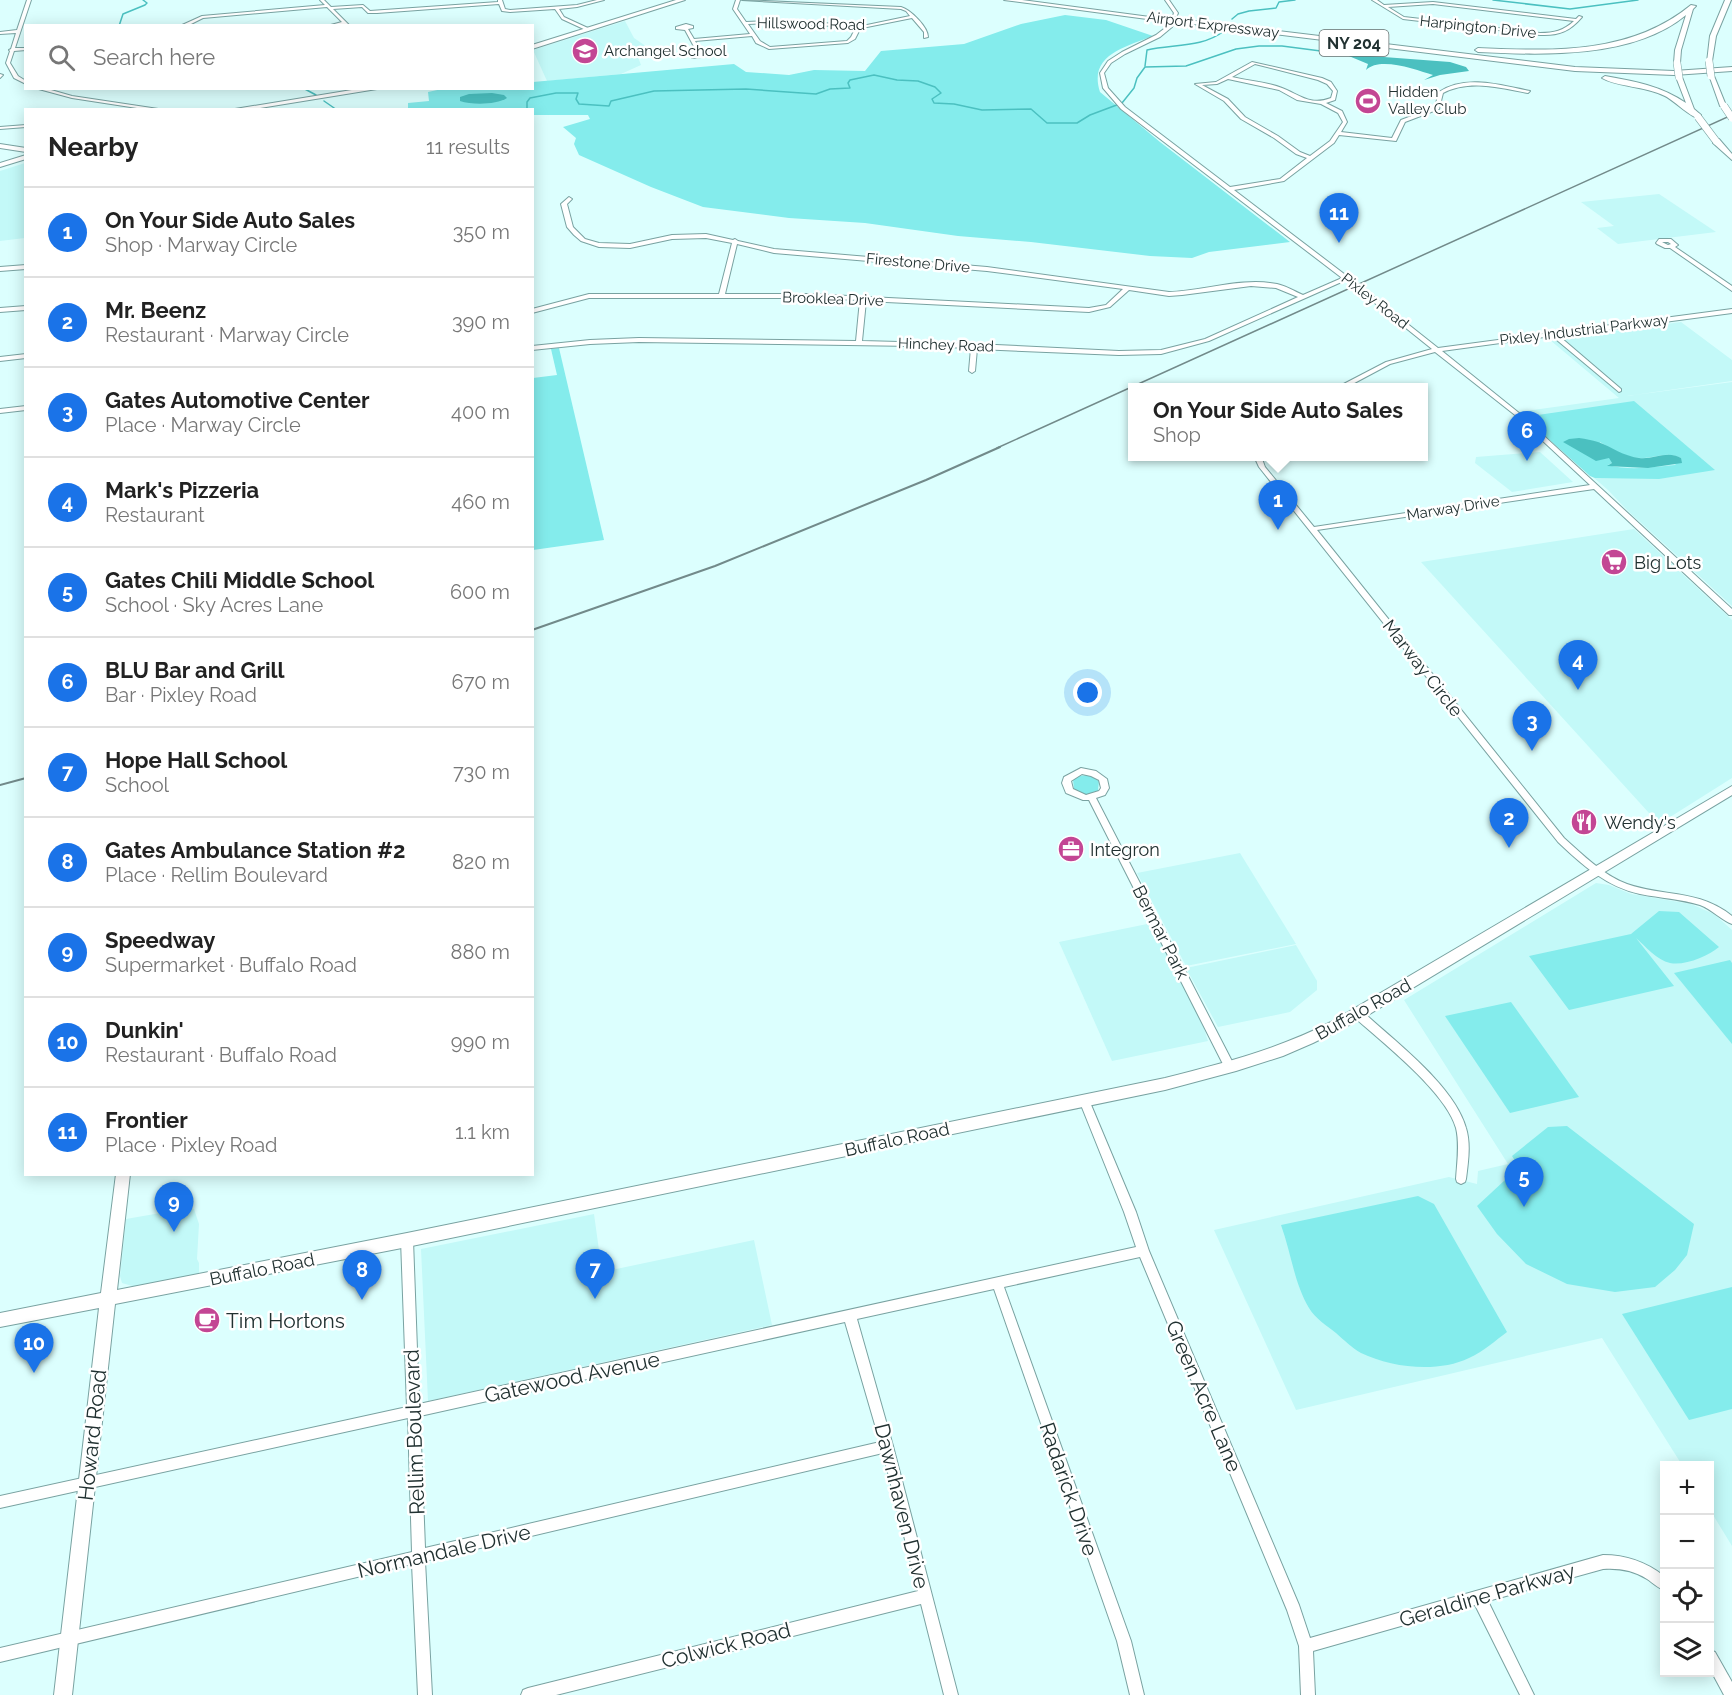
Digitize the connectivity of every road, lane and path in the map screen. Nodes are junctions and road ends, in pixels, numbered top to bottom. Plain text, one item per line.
1 (29, 0) edge
2 (322, 0) edge
3 (602, 0) edge
4 (682, 0) edge
5 (738, 0) edge
6 (744, 0) edge
7 (1007, 0) edge
8 (1044, 0) edge
9 (1167, 0) edge
10 (1374, 0) edge
11 (1728, 0) edge
12 (500, 1) edge
13 (1694, 3) edge
14 (1383, 6) junction
15 (330, 7) junction
16 (556, 8) junction
17 (913, 17) junction
18 (1163, 17) junction
19 (1187, 20) junction
20 (1725, 22) dead end
21 (745, 23) junction
22 (186, 24) edge
23 (346, 24) edge
24 (859, 26) junction
25 (686, 29) dead end
26 (588, 30) junction
27 (19, 32) junction
28 (24, 32) edge
29 (0, 33) edge
30 (752, 35) junction
31 (1713, 36) junction
32 (926, 37) dead end
33 (692, 40) junction
34 (1405, 44) junction
35 (534, 46) edge
36 (24, 49) edge
37 (11, 50) junction
38 (1419, 51) junction
39 (700, 54) dead end
40 (1732, 67) edge
41 (1230, 78) junction
42 (24, 82) edge
43 (45, 90) edge
44 (367, 90) edge
45 (1528, 92) dead end
46 (1322, 103) junction
47 (269, 105) junction
48 (149, 108) edge
49 (247, 108) edge
50 (257, 108) edge
51 (1698, 117) junction
52 (1732, 118) edge
53 (24, 126) edge
54 (0, 128) edge
55 (1339, 133) junction
56 (0, 144) edge
57 (24, 148) edge
58 (1311, 158) junction
59 (1732, 158) edge
60 (24, 160) edge
61 (0, 167) edge
62 (1230, 189) junction
63 (569, 199) dead end
64 (735, 242) junction
65 (1672, 247) dead end
66 (24, 267) edge
67 (0, 270) edge
68 (1346, 278) junction
69 (1128, 288) junction
70 (1732, 289) edge
71 (721, 297) junction
72 (1302, 297) junction
73 (863, 300) junction
74 (24, 308) edge
75 (0, 310) edge
76 (534, 310) edge
77 (1732, 311) edge
78 (1553, 334) junction
79 (859, 343) junction
80 (974, 346) junction
81 (534, 348) edge
82 (1436, 350) junction
83 (24, 356) edge
84 (0, 359) edge
85 (972, 371) dead end
86 (1347, 383) edge
87 (1619, 390) dead end
88 (24, 408) edge
89 (0, 411) edge
90 (1259, 461) edge
91 (1593, 487) junction
92 (1312, 529) junction
93 (1732, 613) edge
94 (1732, 790) edge
95 (1092, 798) dead end
96 (1598, 870) junction
97 (1732, 921) edge
98 (1358, 1014) junction
99 (1230, 1067) junction
100 (1084, 1100) junction
101 (123, 1176) edge
102 (1461, 1179) dead end
103 (407, 1240) junction
104 (1143, 1251) junction
105 (998, 1285) junction
106 (108, 1298) junction
107 (850, 1317) junction
108 (0, 1320) edge
109 (415, 1411) junction
110 (887, 1446) junction
111 (87, 1484) junction
112 (0, 1502) edge
113 (417, 1558) junction
114 (1660, 1580) edge
115 (925, 1596) junction
116 (1479, 1598) junction
117 (69, 1639) junction
118 (1306, 1646) junction
119 (0, 1655) edge
120 (1714, 1663) edge
121 (63, 1695) edge
122 (425, 1695) edge
123 (528, 1695) edge
124 (951, 1695) edge
125 (1137, 1695) edge
126 (1308, 1695) edge
127 (1527, 1695) edge
128 (1732, 1695) edge

1 - 27 street
2 - 15 street
3 - 16 street
4 - 26 main road
5 - 21 street
6 - 17 street
7 - 18 highway, Airport Expressway / NY 204
8 - 18 highway, Airport Expressway / NY 204
9 - 62 street, Pixley Road
10 - 14 street, Harpington Drive
11 - 31 highway
12 - 15 street
12 - 16 street
13 - 34 highway
13 - 51 highway, bridge
14 - 14 street, Harpington Drive
15 - 22 street
15 - 23 street
16 - 26 street
17 - 24 street, Hillswood Road
17 - 32 street
18 - 19 highway, Airport Expressway / NY 204, bridge
19 - 34 highway, Airport Expressway / NY 204
19 - 38 highway, Airport Expressway / NY 204
20 - 31 highway
21 - 24 street, Hillswood Road
21 - 30 street
24 - 30 street
25 - 33 street
26 - 35 main road
27 - 28 street
27 - 29 street
27 - 37 street
30 - 33 street
31 - 52 highway, bridge
33 - 39 street
34 - 40 highway
36 - 37 street
37 - 42 street
38 - 40 highway
38 - 51 highway
41 - 46 street
41 - 46 street
41 - 58 street
43 - 48 street
44 - 47 main road
45 - 55 street
46 - 55 street
47 - 49 main road
47 - 50 main road
51 - 59 highway, bridge
53 - 54 street
55 - 58 street
56 - 57 main road
58 - 62 street
60 - 61 main road
62 - 68 street, Pixley Road
63 - 64 street, Firestone Drive
64 - 69 street, Firestone Drive
64 - 71 street
65 - 70 street
66 - 67 street
68 - 72 street, Hinchey Road
68 - 82 street, Pixley Road
69 - 72 street, Firestone Drive
69 - 73 street, Brooklea Drive
71 - 73 street, Brooklea Drive
71 - 76 street, Brooklea Drive
72 - 80 street, Hinchey Road
73 - 79 street
74 - 75 street
77 - 78 street, Pixley Industrial Parkway
78 - 82 street, Pixley Industrial Parkway
78 - 87 street
79 - 80 street, Hinchey Road
79 - 81 street, Hinchey Road
80 - 85 street
82 - 86 street
82 - 91 street, Pixley Road
83 - 84 street
88 - 89 street
90 - 92 street, Marway Circle
91 - 92 street, Marway Drive
91 - 93 street, Pixley Road
92 - 96 street, Marway Circle
94 - 96 main road, Buffalo Road
95 - 99 street, Bermar Park
96 - 97 street, Marway Circle
96 - 98 main road, Buffalo Road
98 - 99 main road, Buffalo Road
98 - 102 street
99 - 100 main road, Buffalo Road
100 - 103 main road, Buffalo Road
100 - 104 street, Green Acre Lane
101 - 106 main road, Howard Road
103 - 106 main road, Buffalo Road
103 - 109 street, Rellim Boulevard
104 - 105 street, Gatewood Avenue
104 - 118 street, Green Acre Lane
105 - 107 street, Gatewood Avenue
105 - 125 street, Radarick Drive
106 - 108 main road, Buffalo Road
106 - 111 main road, Howard Road
107 - 109 street, Gatewood Avenue
107 - 110 street, Dawnhaven Drive
109 - 111 street, Gatewood Avenue
109 - 113 street, Rellim Boulevard
110 - 113 street, Normandale Drive
110 - 115 street, Dawnhaven Drive
111 - 112 street, Gatewood Avenue
111 - 117 main road, Howard Road
113 - 117 street, Normandale Drive
113 - 122 street, Rellim Boulevard
114 - 116 street, Geraldine Parkway
115 - 123 street, Colwick Road
115 - 124 street, Dawnhaven Drive
116 - 118 street, Geraldine Parkway
116 - 127 street
117 - 119 street, Normandale Drive
117 - 121 main road, Howard Road
118 - 126 street, Green Acre Lane
120 - 128 street

